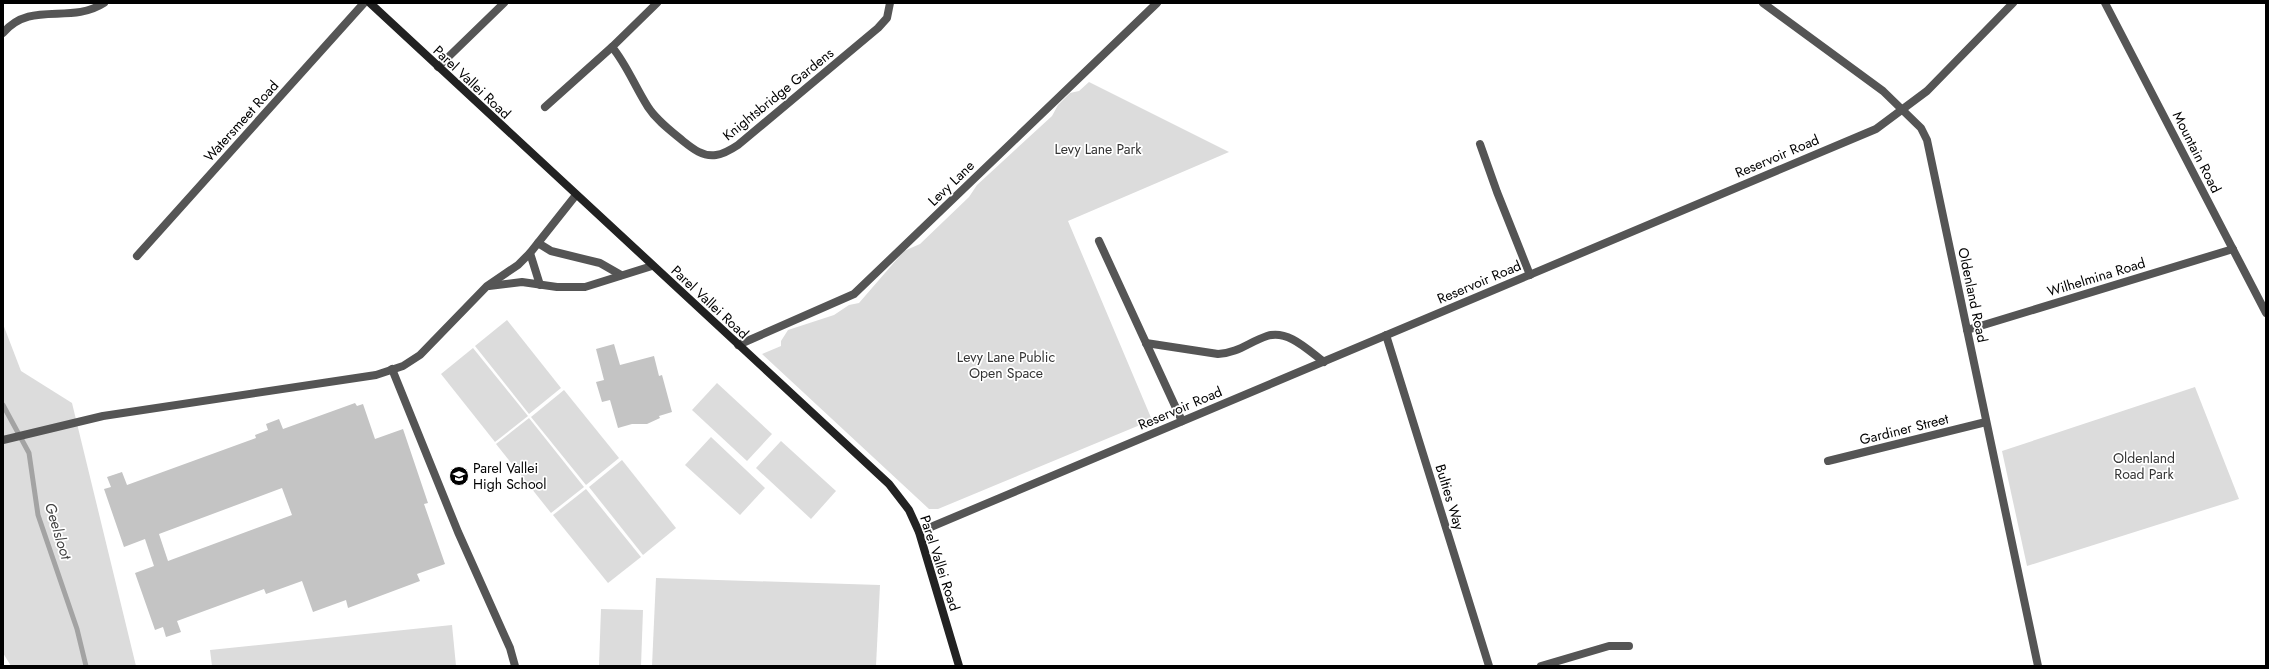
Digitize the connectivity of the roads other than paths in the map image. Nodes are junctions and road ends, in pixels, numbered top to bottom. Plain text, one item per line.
1 (104, 3) edge
2 (364, 3) edge
3 (370, 3) edge
4 (504, 3) edge
5 (657, 3) edge
6 (890, 3) edge
7 (1157, 3) edge
8 (1762, 3) edge
9 (2013, 3) edge
10 (2104, 3) edge
11 (3, 33) edge
12 (612, 47) junction
13 (438, 67) junction
14 (545, 107) dead end
15 (1902, 110) junction
16 (1480, 144) dead end
17 (576, 196) junction
18 (1099, 241) dead end
19 (538, 243) junction
20 (2233, 249) junction
21 (530, 253) junction
22 (138, 256) dead end
23 (652, 266) junction
24 (621, 275) junction
25 (1530, 275) junction
26 (540, 285) junction
27 (487, 286) junction
28 (2266, 313) edge
29 (1967, 330) junction
30 (1386, 335) junction
31 (1146, 343) junction
32 (738, 345) junction
33 (1324, 362) junction
34 (392, 369) junction
35 (1182, 421) junction
36 (1986, 422) junction
37 (3, 440) edge
38 (1828, 461) dead end
39 (919, 532) junction
40 (1629, 646) dead end
41 (514, 666) edge
42 (959, 666) edge
43 (1489, 666) edge
44 (1541, 666) edge
45 (2038, 666) edge

1 - 11 street
2 - 22 street, Watersmeet Road
3 - 13 street, Parel Vallei Road
4 - 13 street
5 - 12 street
6 - 12 street, Knightsbridge Gardens
7 - 32 street, Levy Lane
8 - 15 street, Oldenland Road
9 - 15 street, Reservoir Road
10 - 20 street, Mountain Road
12 - 14 street
13 - 17 street, Parel Vallei Road
15 - 25 street, Reservoir Road
15 - 29 street, Oldenland Road
16 - 25 street
17 - 19 street
17 - 23 street, Parel Vallei Road
18 - 31 street
19 - 21 street
19 - 24 street
20 - 28 street, Mountain Road
20 - 29 street, Wilhelmina Road
21 - 26 street
21 - 27 street
23 - 24 street
23 - 32 street, Parel Vallei Road
24 - 26 street
25 - 30 street, Reservoir Road
26 - 27 street
27 - 34 street
29 - 36 street, Oldenland Road
30 - 33 street, Reservoir Road
30 - 43 street, Bulties Way
31 - 33 street
31 - 35 street
32 - 39 street, Parel Vallei Road
33 - 35 street, Reservoir Road
34 - 37 street
34 - 41 street
35 - 39 street, Reservoir Road
36 - 38 street, Gardiner Street
36 - 45 street, Oldenland Road
39 - 42 street, Parel Vallei Road
40 - 44 street

